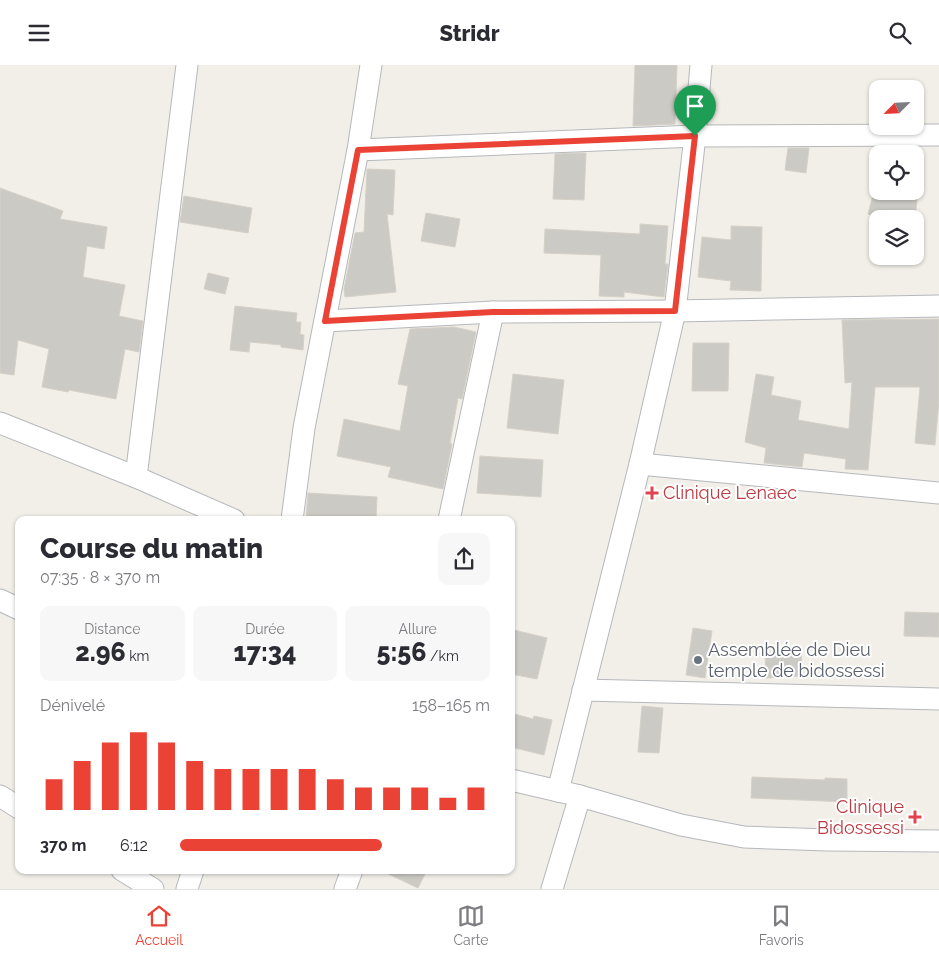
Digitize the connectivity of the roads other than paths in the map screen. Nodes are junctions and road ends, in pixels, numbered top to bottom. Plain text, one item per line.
1 (186, 65) edge
2 (371, 65) edge
3 (701, 65) edge
4 (939, 135) edge
5 (695, 136) junction
6 (358, 150) junction
7 (939, 306) edge
8 (675, 311) junction
9 (493, 312) junction
10 (325, 321) junction
11 (0, 423) edge
12 (640, 464) junction
13 (136, 477) junction
14 (939, 493) edge
15 (225, 516) edge
16 (293, 516) edge
17 (450, 516) edge
18 (0, 600) edge
19 (15, 607) edge
20 (583, 690) junction
21 (939, 699) edge
22 (515, 781) edge
23 (558, 791) junction
24 (0, 796) edge
25 (580, 796) junction
26 (15, 805) edge
27 (939, 841) edge
28 (129, 874) edge
29 (192, 874) edge
30 (351, 874) edge
31 (153, 889) edge
32 (187, 889) edge
33 (345, 889) edge
34 (552, 889) edge

1 - 13 street
2 - 6 street
3 - 5 street
4 - 5 street
5 - 6 street
5 - 8 street
6 - 10 street
7 - 8 street
8 - 9 street
8 - 12 street
9 - 10 street
9 - 17 street
10 - 16 street
11 - 13 street
12 - 14 street
12 - 20 street
13 - 15 street
18 - 19 street
20 - 21 street
20 - 23 street
22 - 23 street
23 - 25 street
24 - 26 street
25 - 27 street
25 - 34 street
28 - 31 street
29 - 32 street
30 - 33 street

